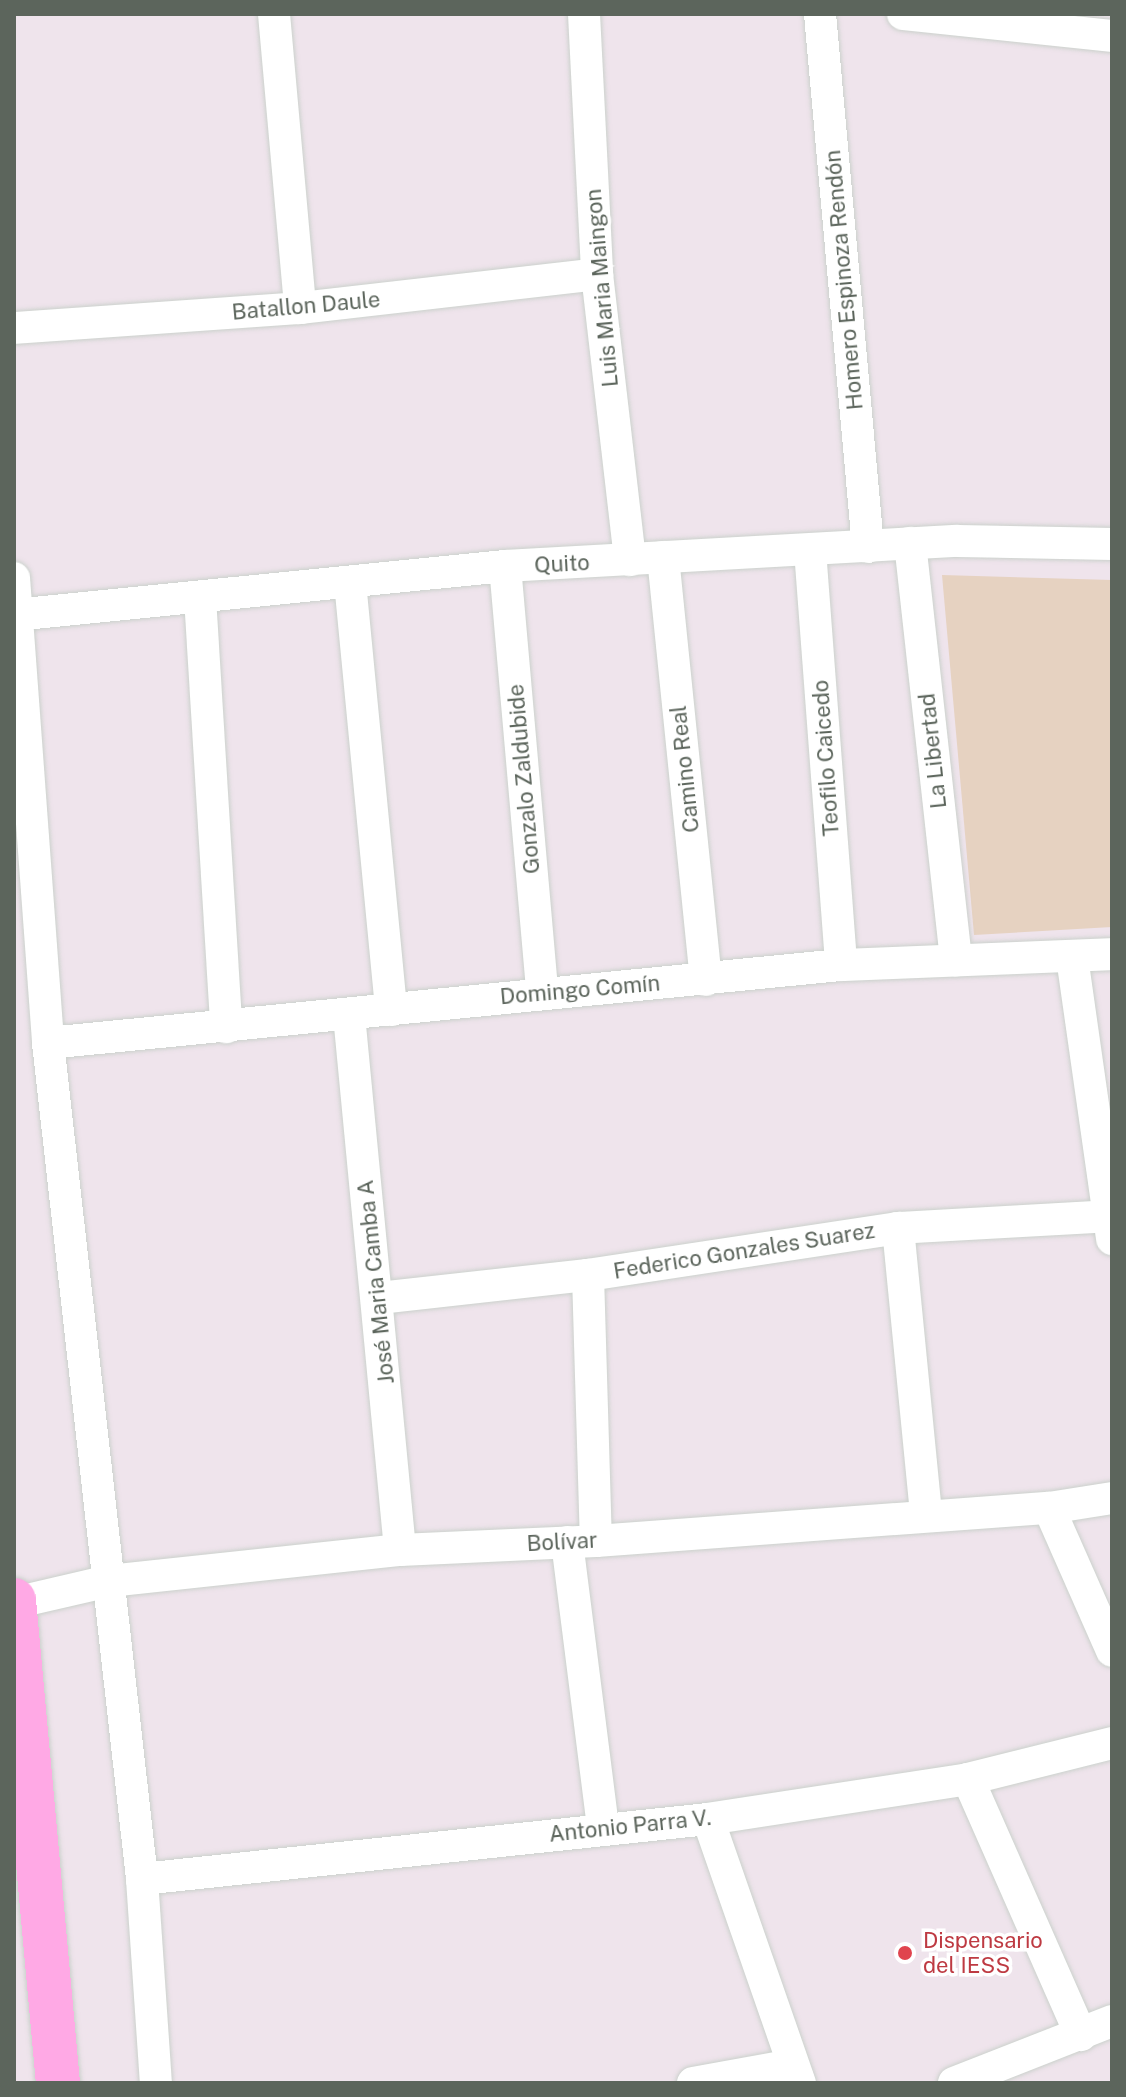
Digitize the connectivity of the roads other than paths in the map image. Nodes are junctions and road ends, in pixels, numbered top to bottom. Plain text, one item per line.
1 (274, 14) edge
2 (584, 14) edge
3 (820, 14) edge
4 (903, 14) edge
5 (973, 17) edge
6 (1112, 36) edge
7 (597, 274) junction
8 (300, 308) junction
9 (14, 328) edge
10 (910, 543) junction
11 (1112, 544) edge
12 (868, 547) junction
13 (810, 550) junction
14 (663, 557) junction
15 (630, 560) junction
16 (505, 566) junction
17 (14, 578) edge
18 (350, 582) junction
19 (200, 597) junction
20 (16, 615) edge
21 (1112, 954) edge
22 (1072, 957) junction
23 (956, 960) junction
24 (841, 965) junction
25 (706, 980) junction
26 (542, 991) junction
27 (391, 1010) junction
28 (349, 1015) junction
29 (226, 1027) junction
30 (48, 1043) junction
31 (898, 1228) junction
32 (1111, 1228) edge
33 (588, 1275) junction
34 (379, 1298) junction
35 (1112, 1498) edge
36 (1049, 1508) junction
37 (926, 1513) junction
38 (582, 1542) junction
39 (400, 1550) junction
40 (109, 1581) junction
41 (14, 1602) edge
42 (1112, 1651) edge
43 (1112, 1743) edge
44 (968, 1779) junction
45 (708, 1819) junction
46 (603, 1828) junction
47 (142, 1879) junction
48 (1112, 2021) edge
49 (1081, 2035) junction
50 (796, 2074) edge
51 (58, 2083) edge
52 (156, 2083) edge
53 (693, 2083) edge
54 (954, 2083) edge

1 - 8 street
2 - 7 street, Luis Maria Maingon
3 - 12 street, Homero Espinoza Rendón
4 - 5 street
5 - 6 street
7 - 8 street, Batallon Daule
7 - 15 street, Luis Maria Maingon
8 - 9 street, Batallon Daule
10 - 11 street, Quito
10 - 12 street, Quito
10 - 23 street, La Libertad
12 - 13 street, Quito
13 - 14 street, Quito
13 - 24 street, Teofilo Caicedo
14 - 15 street, Quito
14 - 25 street, Camino Real
15 - 16 street, Quito
16 - 18 street, Quito
16 - 26 street, Gonzalo Zaldubide
17 - 20 street
18 - 19 street, Quito
18 - 27 street
19 - 20 street, Quito
19 - 29 street
20 - 30 street
21 - 22 street, Domingo Comín
22 - 23 street, Domingo Comín
22 - 32 street
23 - 24 street, Domingo Comín
24 - 25 street, Domingo Comín
25 - 26 street, Domingo Comín
26 - 27 street, Domingo Comín
27 - 28 street, Domingo Comín
28 - 29 street, Domingo Comín
28 - 34 street, José Maria Camba A
29 - 30 street, Domingo Comín
30 - 40 street
31 - 32 street, Federico Gonzales Suarez
31 - 33 street, Federico Gonzales Suarez
31 - 37 street
33 - 34 street, Federico Gonzales Suarez
33 - 38 street
34 - 39 street, José Maria Camba A
35 - 36 street, Bolívar
36 - 37 street, Bolívar
36 - 42 street
37 - 38 street, Bolívar
38 - 39 street, Bolívar
38 - 46 street
39 - 40 street, Bolívar
40 - 41 street, Bolívar
40 - 47 street
41 - 51 main road
43 - 44 street, Antonio Parra V.
44 - 45 street, Antonio Parra V.
44 - 49 street
45 - 46 street, Antonio Parra V.
45 - 50 street
46 - 47 street, Antonio Parra V.
47 - 52 street
48 - 49 street
49 - 54 street
50 - 53 street

